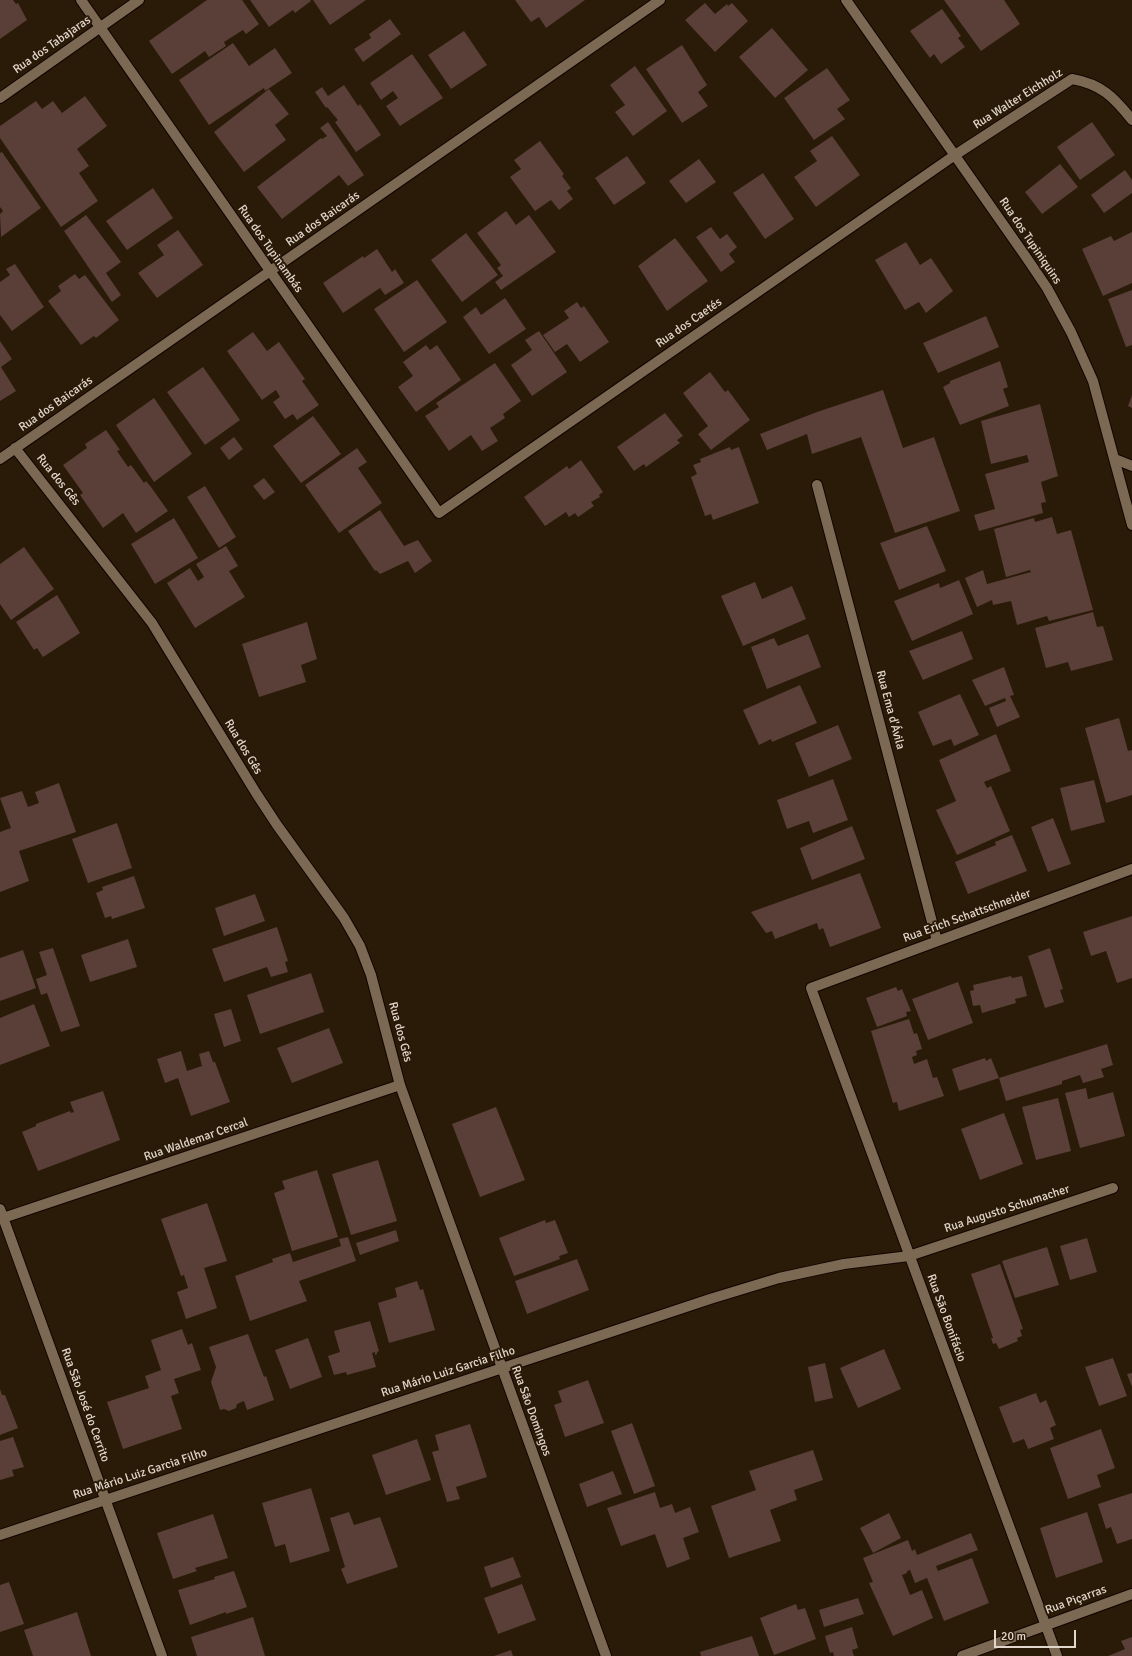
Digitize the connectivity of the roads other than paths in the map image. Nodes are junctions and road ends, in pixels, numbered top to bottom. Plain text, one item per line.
1 (81, 0) edge
2 (139, 0) edge
3 (660, 0) edge
4 (846, 0) edge
5 (100, 28) junction
6 (0, 98) edge
7 (1132, 120) edge
8 (955, 154) junction
9 (270, 271) junction
10 (15, 448) junction
11 (0, 459) edge
12 (1115, 459) junction
13 (1132, 466) edge
14 (817, 485) dead end
15 (439, 514) joint
16 (1132, 525) edge
17 (1132, 869) edge
18 (937, 941) junction
19 (811, 988) joint
20 (400, 1085) junction
21 (1113, 1188) dead end
22 (1, 1215) edge
23 (909, 1256) junction
24 (502, 1368) junction
25 (105, 1500) junction
26 (0, 1535) edge
27 (1132, 1594) edge
28 (1046, 1625) junction
29 (162, 1656) edge
30 (606, 1656) edge
31 (962, 1656) edge
32 (1057, 1656) edge

1 - 5 street, Rua dos Tupinambás
2 - 5 street, Rua dos Tabajaras
3 - 9 street, Rua dos Baicarás
4 - 8 street, Rua dos Tupiniquins
5 - 6 street, Rua dos Tabajaras
5 - 9 street, Rua dos Tupinambás
7 - 8 street, Rua Walter Eichholz
8 - 12 street, Rua dos Tupiniquins
8 - 15 street, Rua dos Caetés
9 - 10 street, Rua dos Baicarás
9 - 15 street, Rua dos Tupinambás
10 - 11 street, Rua dos Baicarás
10 - 20 street, Rua dos Gês
12 - 13 street
12 - 16 street, Rua dos Tupiniquins
14 - 18 street, Rua Ema d'Ávila
17 - 18 street, Rua Erich Schattschneider
18 - 19 street, Rua Erich Schattschneider
19 - 23 street, Rua São Bonifácio
20 - 22 street, Rua Waldemar Cercal
20 - 24 street, Rua São Domingos
21 - 23 street, Rua Augusto Schumacher
22 - 25 street, Rua São José do Cerrito
23 - 24 street, Rua Mário Luiz Garcia Filho
23 - 28 street, Rua São Bonifácio
24 - 25 street, Rua Mário Luiz Garcia Filho
24 - 30 street, Rua São Domingos
25 - 26 street, Rua Mário Luiz Garcia Filho
25 - 29 street, Rua São José do Cerrito
27 - 28 street, Rua Piçarras
28 - 31 street, Rua Piçarras
28 - 32 street, Rua São Bonifácio

